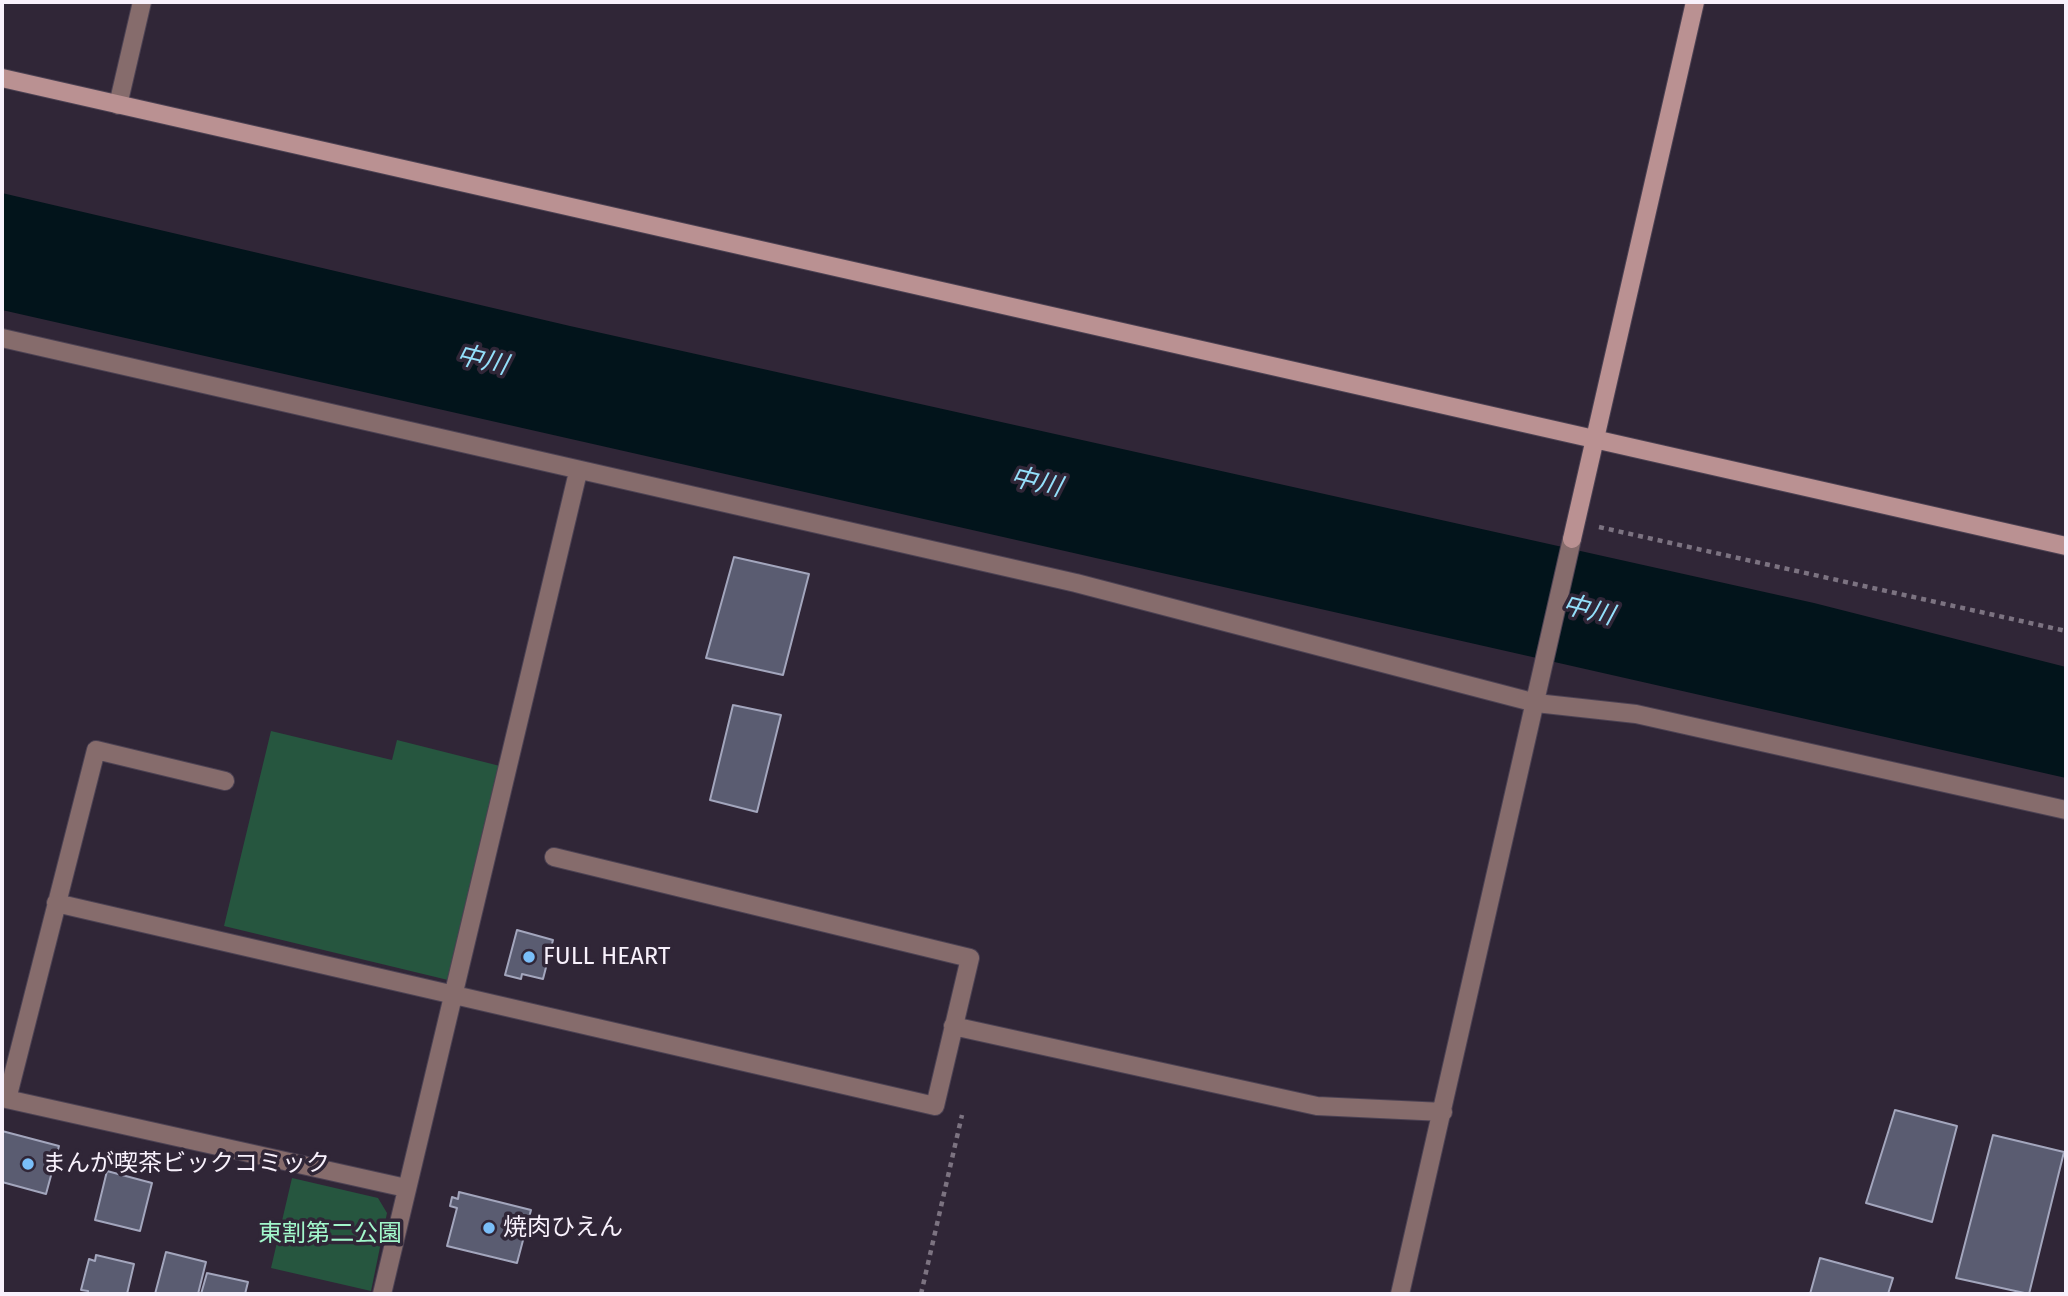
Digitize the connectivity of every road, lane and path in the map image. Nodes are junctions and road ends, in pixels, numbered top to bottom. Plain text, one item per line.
1 (142, 2) edge
2 (1695, 2) edge
3 (2, 78) edge
4 (118, 105) junction
5 (2, 338) edge
6 (1594, 438) junction
7 (579, 472) junction
8 (1591, 525) dead end
9 (2066, 546) edge
10 (2066, 631) edge
11 (1536, 703) junction
12 (225, 781) dead end
13 (2066, 810) edge
14 (554, 857) dead end
15 (56, 904) junction
16 (453, 994) junction
17 (953, 1026) junction
18 (4, 1099) edge
19 (962, 1111) dead end
20 (1443, 1112) junction
21 (406, 1188) junction
22 (382, 1294) edge
23 (921, 1294) edge
24 (1400, 1294) edge

1 - 4 street
2 - 6 street
3 - 4 street
4 - 6 street
5 - 7 street
6 - 9 street
6 - 11 street
7 - 11 street
7 - 16 street
8 - 10 path
11 - 13 street
11 - 20 street
12 - 15 street
14 - 17 street
15 - 16 street
15 - 18 street
16 - 17 street
16 - 21 street
17 - 20 street
18 - 21 street
19 - 23 path
20 - 24 street
21 - 22 street

